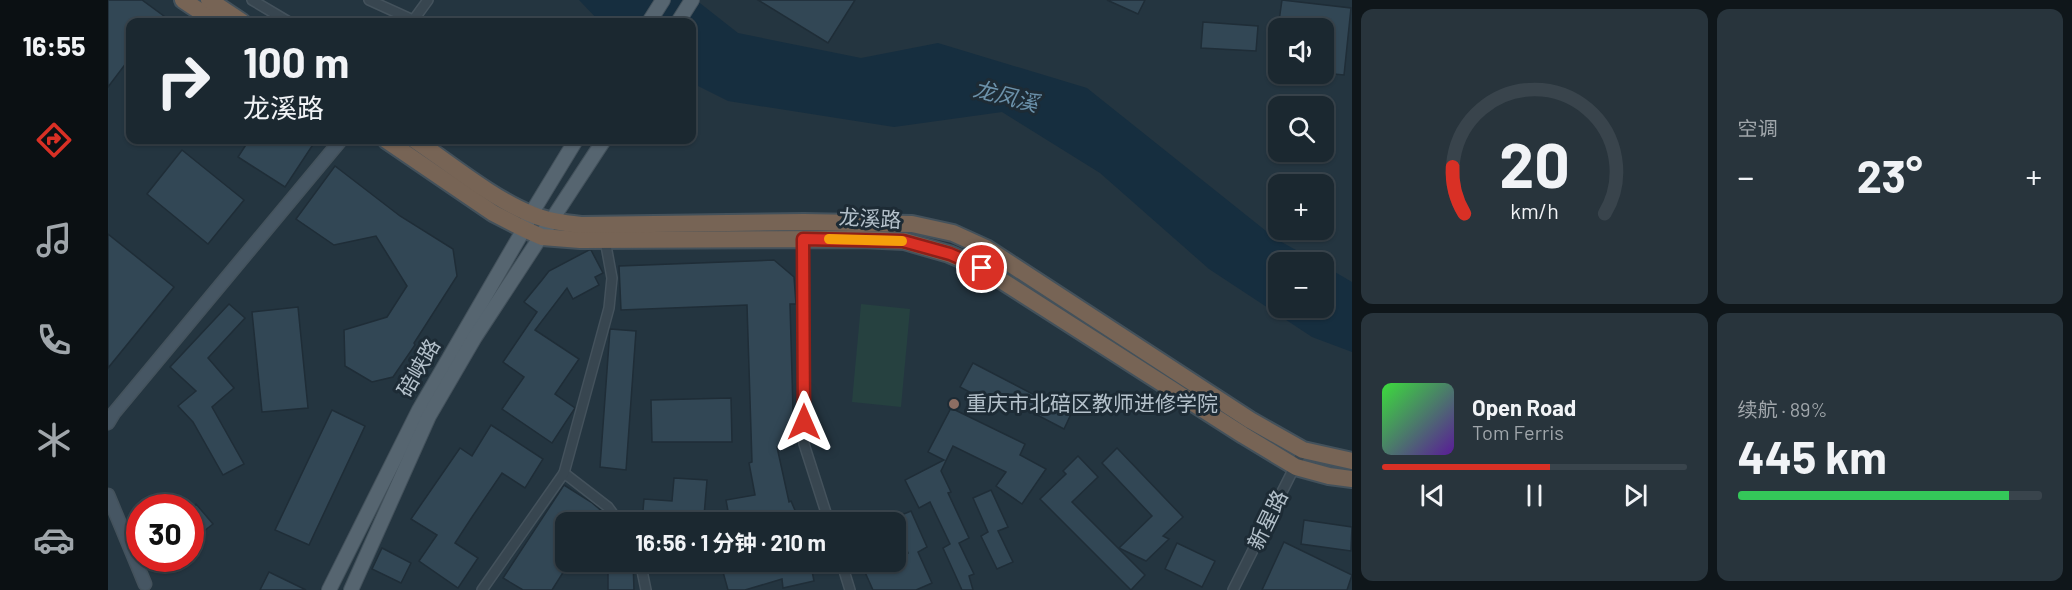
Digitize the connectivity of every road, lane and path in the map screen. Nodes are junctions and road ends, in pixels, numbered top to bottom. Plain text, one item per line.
1 (183, 0) edge
2 (209, 0) edge
3 (252, 0) edge
4 (369, 0) edge
5 (428, 0) edge
6 (663, 0) edge
7 (693, 0) edge
8 (210, 18) edge
9 (236, 18) edge
10 (282, 18) edge
11 (405, 18) edge
12 (416, 18) edge
13 (652, 18) edge
14 (681, 18) edge
15 (338, 144) edge
16 (392, 144) edge
17 (421, 144) edge
18 (574, 144) edge
19 (601, 144) edge
20 (552, 221) junction
21 (527, 222) junction
22 (542, 237) junction
23 (803, 239) junction
24 (605, 240) junction
25 (108, 423) edge
26 (1303, 450) junction
27 (1352, 461) edge
28 (1294, 466) junction
29 (564, 473) junction
30 (1352, 479) edge
31 (108, 495) edge
32 (612, 512) edge
33 (826, 512) edge
34 (642, 572) edge
35 (844, 572) edge
36 (147, 588) edge
37 (329, 590) edge
38 (351, 590) edge
39 (482, 590) edge
40 (646, 590) edge
41 (850, 590) edge
42 (1233, 590) edge

1 - 8 highway
2 - 9 highway
3 - 10 street
4 - 11 street
5 - 12 street
6 - 13 main road
7 - 14 main road
15 - 25 street
16 - 21 highway, 龙溪路
17 - 21 highway, 龙溪路
18 - 21 main road, 碚峡路
19 - 20 main road, 碚峡路
20 - 21 highway, 龙溪路
20 - 22 main road, 碚峡路
20 - 26 highway, 龙溪路
21 - 22 highway, 龙溪路
21 - 37 main road, 碚峡路
22 - 24 highway, 龙溪路
22 - 38 main road, 碚峡路
23 - 24 highway, 龙溪路
23 - 28 highway, 龙溪路
23 - 33 street
24 - 29 street
26 - 27 highway, 龙溪路
26 - 28 street, 新星路
28 - 30 highway, 龙溪路
28 - 42 street, 新星路
29 - 32 street
29 - 39 street
31 - 36 street
34 - 40 street
35 - 41 street

